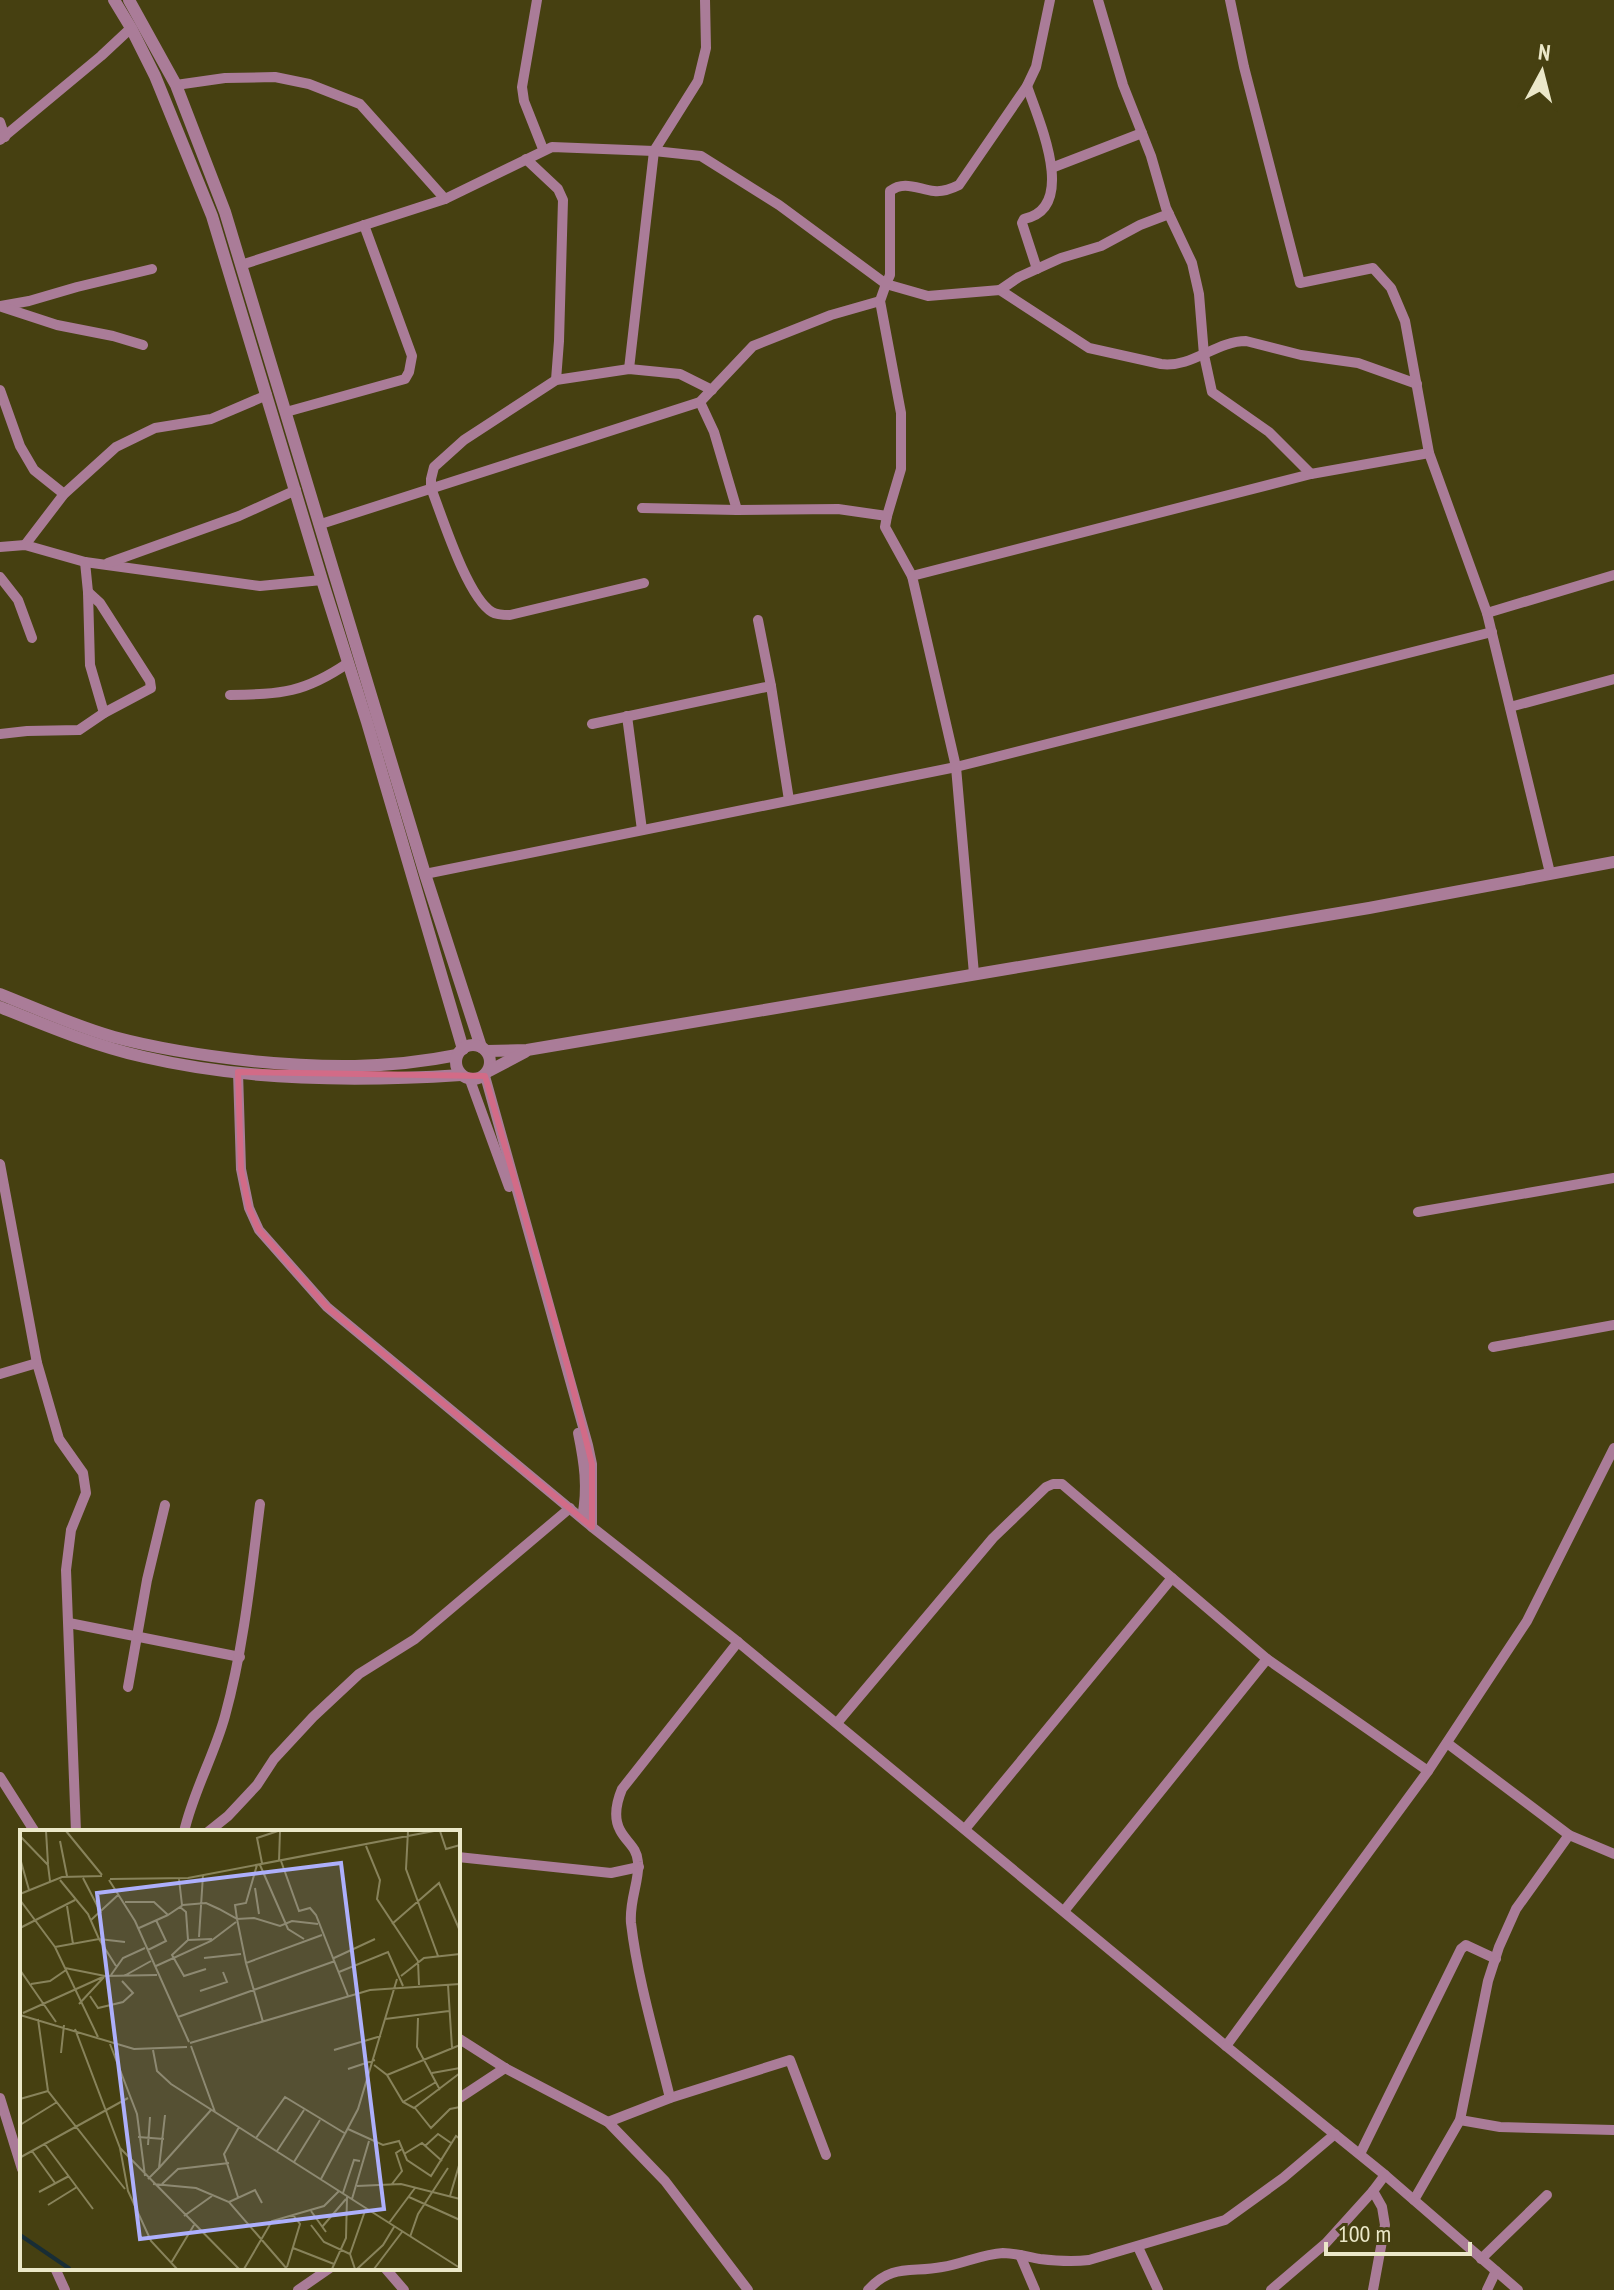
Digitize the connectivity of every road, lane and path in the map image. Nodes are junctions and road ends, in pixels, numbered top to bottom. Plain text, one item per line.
1 (114, 0) edge
2 (129, 0) edge
3 (537, 0) edge
4 (705, 0) edge
5 (1050, 0) edge
6 (1098, 0) edge
7 (1230, 0) edge
8 (131, 28) junction
9 (176, 85) junction
10 (1027, 86) junction
11 (0, 122) edge
12 (1142, 133) junction
13 (3, 138) edge
14 (543, 149) junction
15 (654, 151) junction
16 (526, 159) junction
17 (1054, 167) junction
18 (445, 199) junction
19 (1169, 214) junction
20 (364, 225) junction
21 (241, 265) junction
22 (152, 269) dead end
23 (1037, 269) junction
24 (886, 284) junction
25 (1000, 290) junction
26 (880, 301) junction
27 (0, 306) edge
28 (143, 345) dead end
29 (1204, 355) junction
30 (629, 369) junction
31 (556, 380) junction
32 (1417, 384) junction
33 (0, 390) edge
34 (712, 390) junction
35 (267, 395) junction
36 (700, 402) junction
37 (286, 412) junction
38 (1429, 453) junction
39 (1311, 474) junction
40 (431, 488) junction
41 (296, 490) junction
42 (64, 494) junction
43 (642, 508) dead end
44 (737, 510) junction
45 (887, 516) junction
46 (321, 524) junction
47 (25, 545) junction
48 (0, 547) edge
49 (85, 562) junction
50 (106, 564) junction
51 (1614, 575) edge
52 (912, 576) junction
53 (0, 577) edge
54 (322, 580) junction
55 (644, 583) dead end
56 (88, 592) junction
57 (1487, 613) junction
58 (758, 620) dead end
59 (1492, 632) junction
60 (32, 638) dead end
61 (348, 663) junction
62 (1614, 679) edge
63 (771, 686) junction
64 (230, 695) dead end
65 (1510, 707) junction
66 (104, 713) junction
67 (627, 716) junction
68 (592, 724) dead end
69 (0, 734) edge
70 (956, 767) junction
71 (789, 800) junction
72 (642, 830) junction
73 (1614, 862) edge
74 (1550, 873) junction
75 (425, 874) junction
76 (974, 974) junction
77 (0, 994) edge
78 (0, 1007) edge
79 (484, 1049) junction
80 (527, 1050) junction
81 (460, 1052) junction
82 (238, 1072) junction
83 (487, 1073) junction
84 (466, 1077) junction
85 (0, 1164) edge
86 (1614, 1178) edge
87 (1418, 1212) dead end
88 (1614, 1325) edge
89 (1493, 1347) dead end
90 (37, 1363) junction
91 (0, 1374) edge
92 (1614, 1448) edge
93 (260, 1504) dead end
94 (165, 1505) dead end
95 (570, 1508) junction
96 (582, 1517) junction
97 (592, 1527) junction
98 (1172, 1578) junction
99 (69, 1623) junction
100 (137, 1636) junction
101 (738, 1642) junction
102 (240, 1657) junction
103 (1267, 1659) junction
104 (128, 1687) dead end
105 (837, 1723) junction
106 (1447, 1743) junction
107 (1428, 1771) junction
108 (0, 1777) edge
109 (965, 1829) junction
110 (34, 1830) edge
111 (76, 1830) edge
112 (184, 1830) edge
113 (210, 1830) edge
114 (1569, 1835) junction
115 (1614, 1854) edge
116 (460, 1857) edge
117 (639, 1867) junction
118 (1064, 1911) junction
119 (1496, 1959) junction
120 (460, 2039) edge
121 (1226, 2046) junction
122 (505, 2068) junction
123 (0, 2098) edge
124 (460, 2098) edge
125 (670, 2098) junction
126 (1460, 2120) junction
127 (608, 2122) junction
128 (1614, 2130) edge
129 (1335, 2134) junction
130 (1360, 2154) junction
131 (826, 2155) dead end
132 (20, 2163) edge
133 (1385, 2175) junction
134 (1373, 2191) junction
135 (1547, 2195) dead end
136 (1414, 2200) junction
137 (1138, 2247) junction
138 (1020, 2255) junction
139 (1481, 2259) junction
140 (56, 2270) edge
141 (327, 2270) edge
142 (387, 2270) edge
143 (1496, 2271) junction
144 (65, 2290) edge
145 (298, 2290) edge
146 (404, 2290) edge
147 (748, 2290) edge
148 (868, 2290) edge
149 (1035, 2290) edge
150 (1158, 2290) edge
151 (1271, 2290) edge
152 (1373, 2290) edge
153 (1487, 2290) edge
154 (1518, 2290) edge

1 - 8 street
2 - 9 street
3 - 14 street
4 - 15 street
5 - 10 street
6 - 12 street
7 - 32 street
8 - 13 street
8 - 35 street
9 - 18 street
9 - 21 street
10 - 17 street
10 - 24 street
11 - 13 street
12 - 17 street
12 - 19 street
14 - 15 street
14 - 16 street
15 - 24 street
15 - 30 street
16 - 18 street
16 - 31 street
17 - 23 street
18 - 20 street
19 - 23 street
19 - 29 street
20 - 21 street
20 - 37 street
21 - 37 street
22 - 27 street
23 - 25 street
24 - 25 street
24 - 26 street
25 - 29 street
26 - 34 street
26 - 45 street
27 - 28 street
29 - 32 street
29 - 39 street
30 - 31 street
30 - 34 street
31 - 40 street
32 - 38 street
33 - 42 street
34 - 36 street
35 - 41 street
35 - 42 street
36 - 40 street
36 - 44 street
37 - 46 street
38 - 39 street
38 - 57 street
39 - 52 street
40 - 46 street
40 - 55 street
41 - 50 street
41 - 54 street
42 - 47 street
43 - 44 street
44 - 45 street
45 - 52 street
46 - 75 street
47 - 48 street
47 - 49 street
49 - 50 street
49 - 56 street
50 - 54 street
51 - 57 street
52 - 70 street
53 - 60 street
54 - 61 street
56 - 66 street
56 - 66 street
57 - 59 street
58 - 63 street
59 - 65 street
59 - 70 street
61 - 64 street
61 - 81 street
62 - 65 street
63 - 67 street
63 - 71 street
65 - 74 street
66 - 69 street
67 - 68 street
67 - 72 street
70 - 71 street
70 - 76 street
71 - 72 street
72 - 75 street
73 - 74 street
74 - 76 street
75 - 79 street
76 - 80 street
77 - 81 street
78 - 82 street
79 - 80 street
79 - 81 street
79 - 83 street
80 - 83 street
81 - 84 street
82 - 84 street
82 - 95 street
83 - 84 street
83 - 97 street
84 - 96 street
85 - 90 street
86 - 87 street
88 - 89 street
90 - 91 street
90 - 99 street
92 - 106 street
93 - 102 street
94 - 100 street
95 - 96 street
95 - 113 street
96 - 97 street
97 - 101 street
98 - 103 street
98 - 105 street
98 - 109 street
99 - 100 street
99 - 111 street
100 - 102 street
100 - 104 street
101 - 105 street
101 - 117 street
102 - 112 street
103 - 107 street
103 - 118 street
105 - 109 street
106 - 107 street
106 - 114 street
107 - 121 street
108 - 110 street
109 - 118 street
114 - 115 street
114 - 119 street
116 - 117 street
117 - 125 street
118 - 121 street
119 - 126 street
119 - 130 street
120 - 122 street
121 - 129 street
122 - 124 street
122 - 127 street
123 - 132 street
125 - 127 street
125 - 131 street
126 - 128 street
126 - 136 street
127 - 147 street
129 - 130 street
129 - 137 street
130 - 133 street
133 - 134 street
133 - 136 street
134 - 151 street
134 - 152 street
135 - 139 street
136 - 139 street
137 - 138 street
137 - 150 street
138 - 148 street
138 - 149 street
139 - 143 street
140 - 144 street
141 - 145 street
142 - 146 street
143 - 153 street
143 - 154 street

